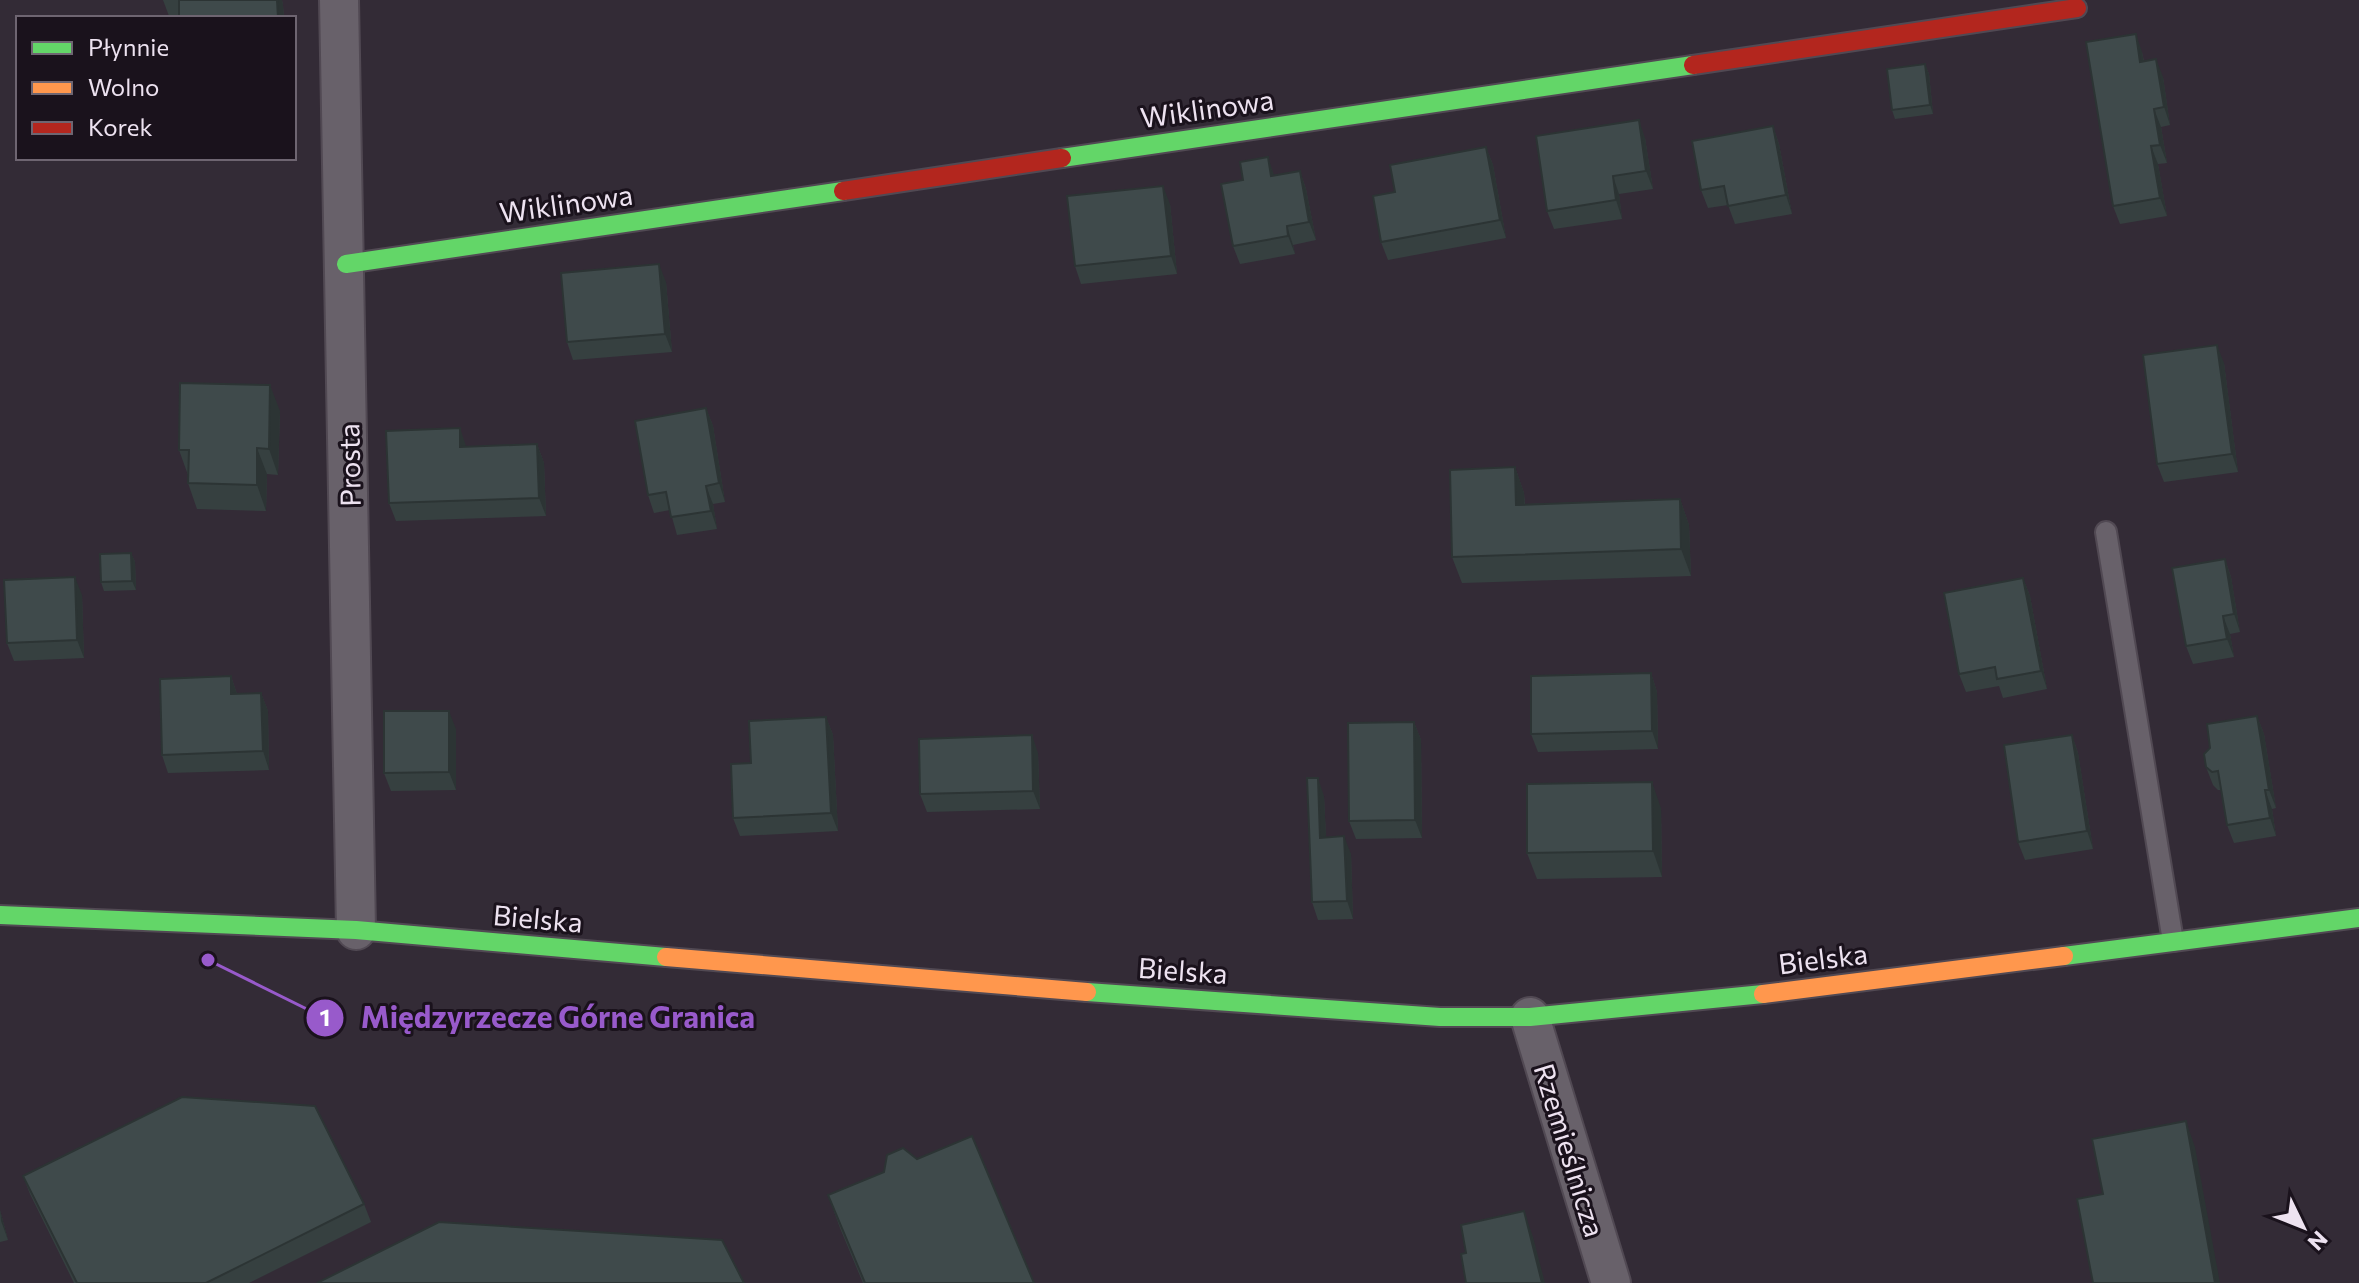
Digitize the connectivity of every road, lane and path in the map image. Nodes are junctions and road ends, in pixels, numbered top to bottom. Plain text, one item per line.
1 (339, 0) edge
2 (2077, 8) dead end
3 (346, 264) junction
4 (2106, 532) dead end
5 (0, 915) edge
6 (2359, 918) edge
7 (356, 930) junction
8 (2173, 941) junction
9 (1530, 1017) junction
10 (1611, 1283) edge

1 - 3 street, Prosta
2 - 3 street, Wiklinowa
3 - 7 street, Prosta
4 - 8 lane
5 - 7 street, Bielska
6 - 8 street, Bielska
7 - 9 street, Bielska
8 - 9 street, Bielska
9 - 10 street, Rzemieślnicza

